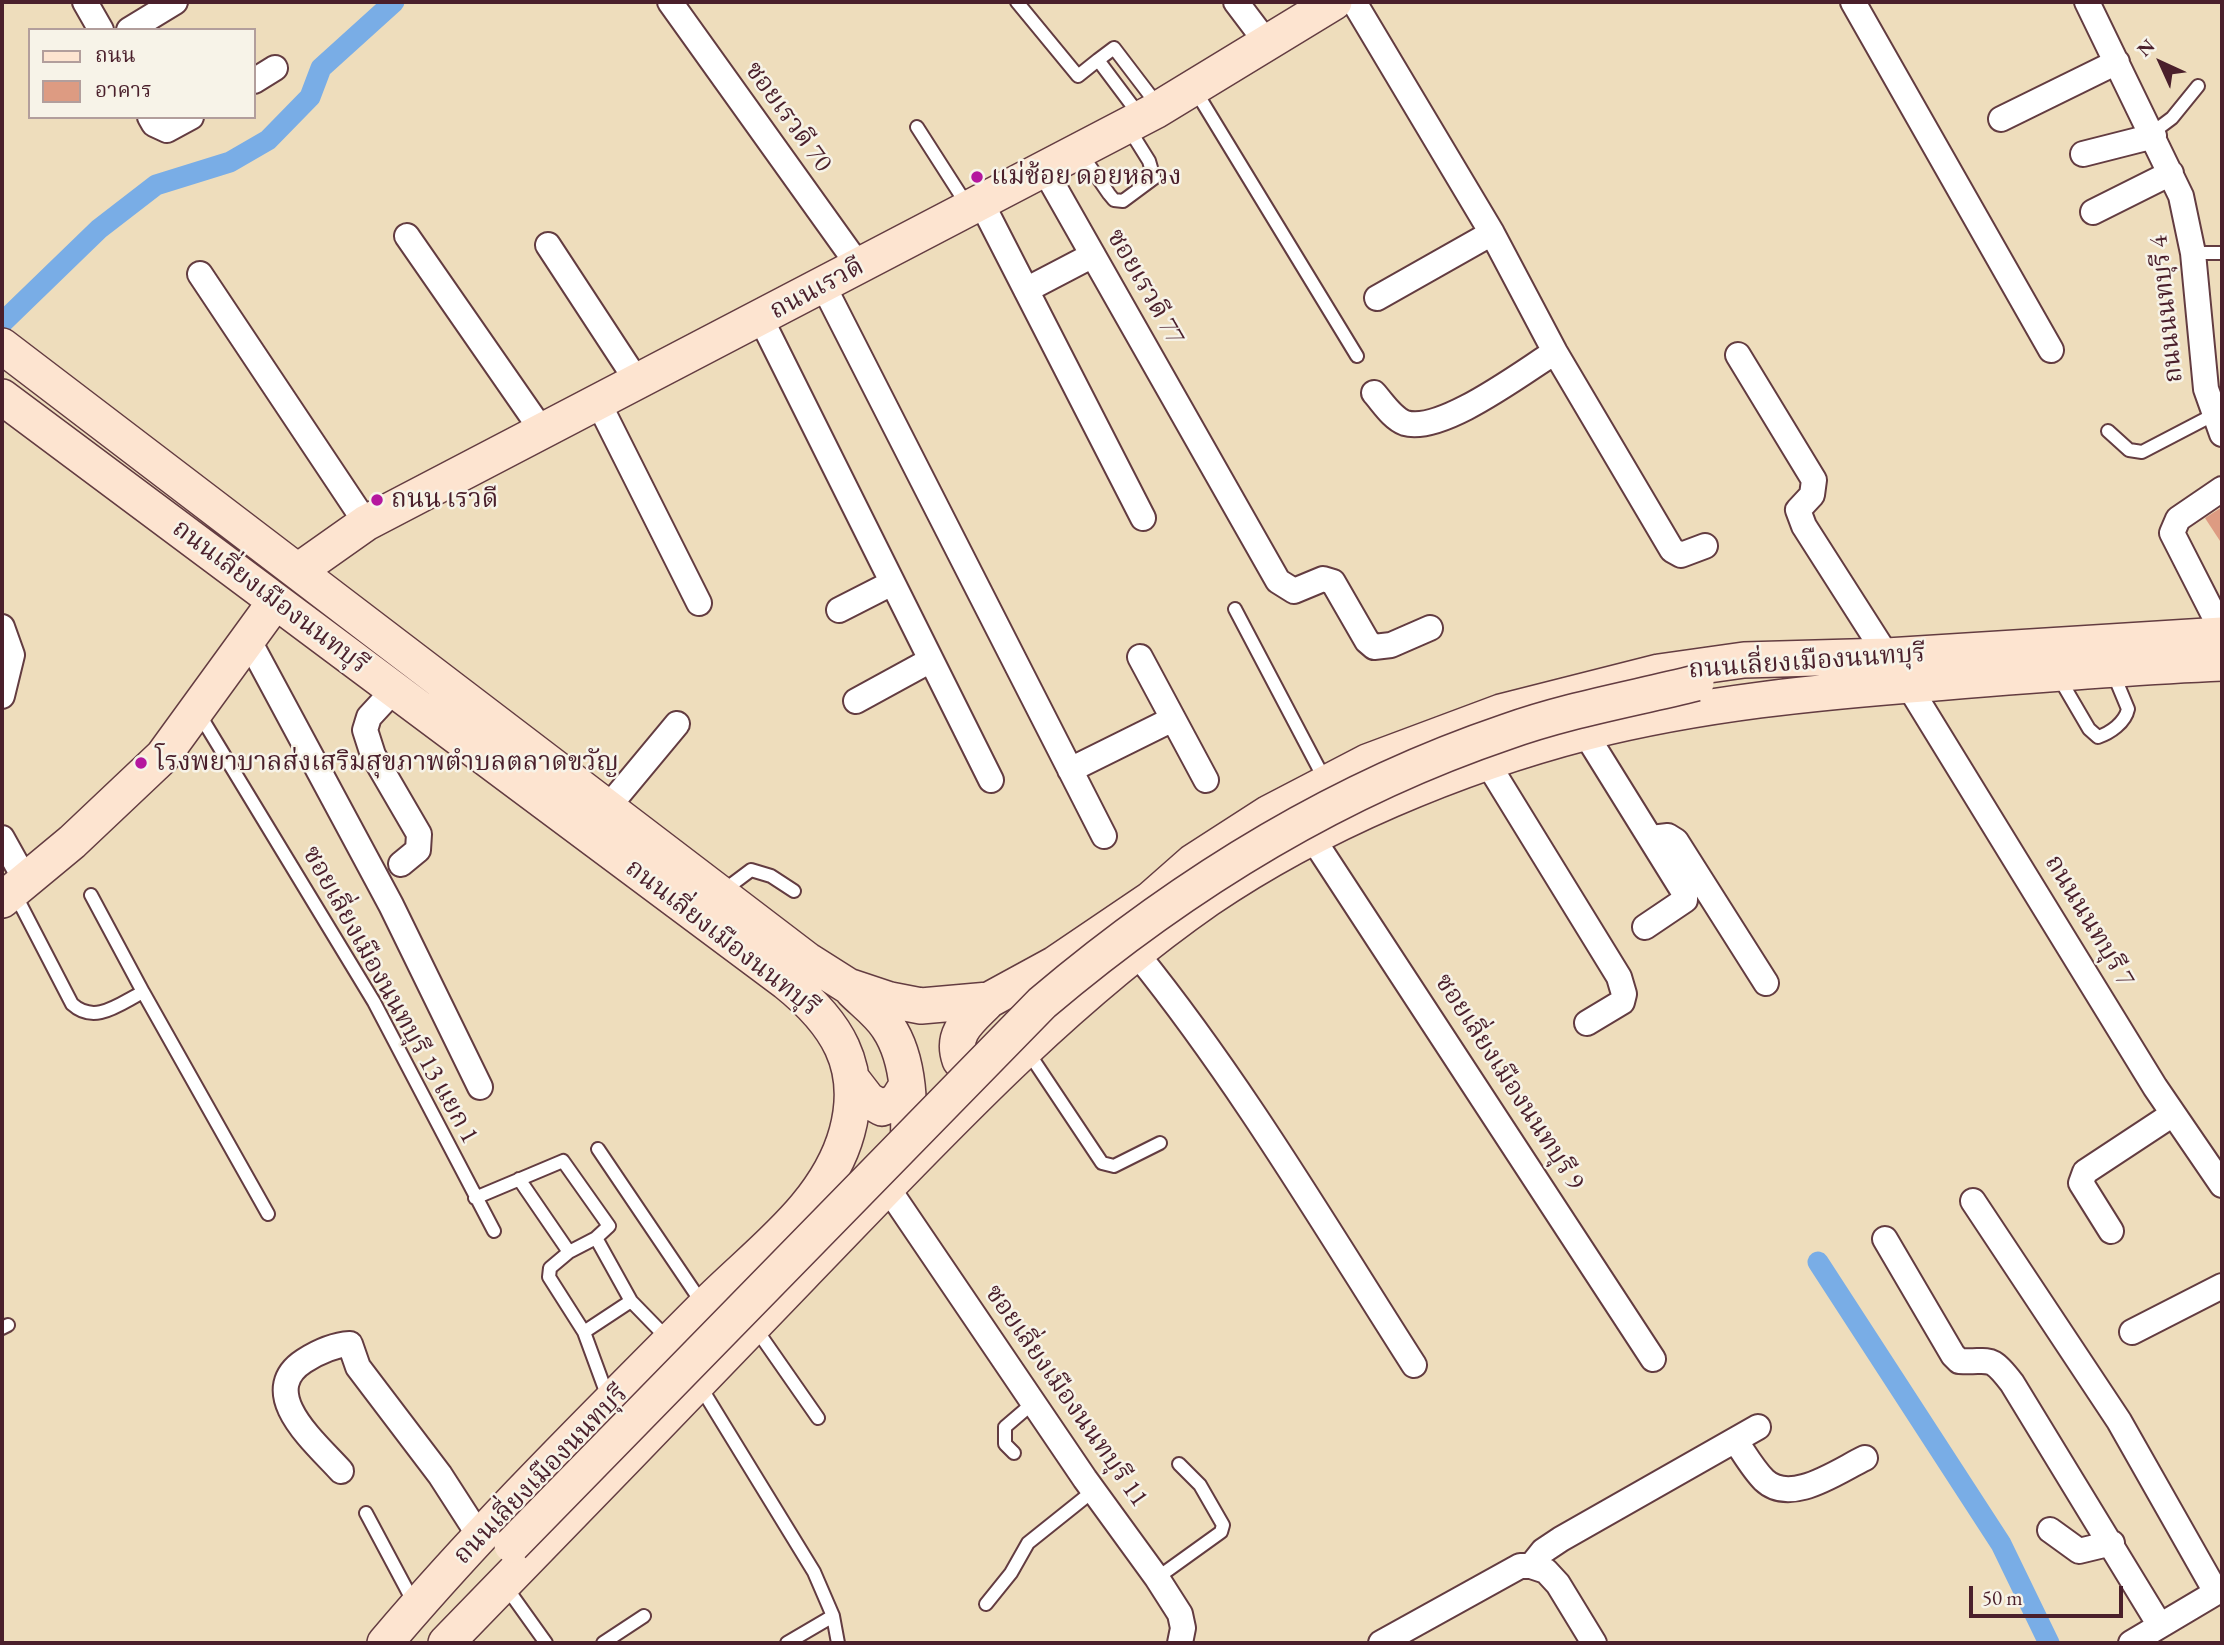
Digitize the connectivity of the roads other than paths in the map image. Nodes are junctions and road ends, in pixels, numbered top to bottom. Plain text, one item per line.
1 (85, 2) edge
2 (175, 2) edge
3 (670, 2) edge
4 (1017, 2) edge
5 (1236, 2) edge
6 (1334, 2) edge
7 (1354, 2) edge
8 (1853, 2) edge
9 (2087, 2) edge
10 (100, 28) edge
11 (132, 28) edge
12 (1267, 43) junction
13 (1098, 60) junction
14 (2117, 62) junction
15 (2198, 86) dead end
16 (1194, 89) junction
17 (1142, 117) junction
18 (2001, 118) dead end
19 (151, 119) edge
20 (187, 119) edge
21 (917, 127) dead end
22 (2154, 136) junction
23 (1080, 150) junction
24 (2083, 154) dead end
25 (1044, 169) junction
26 (2171, 173) junction
27 (975, 205) junction
28 (2093, 212) dead end
29 (1492, 233) junction
30 (407, 236) dead end
31 (548, 245) dead end
32 (2193, 253) junction
33 (2222, 253) edge
34 (1093, 255) junction
35 (859, 266) junction
36 (200, 274) dead end
37 (823, 285) junction
38 (1026, 290) junction
39 (1377, 299) dead end
40 (761, 319) junction
41 (2051, 350) dead end
42 (9, 352) edge
43 (1555, 352) junction
44 (1738, 355) dead end
45 (1357, 356) dead end
46 (637, 381) junction
47 (1374, 393) dead end
48 (2, 397) edge
49 (598, 402) junction
50 (2216, 407) edge
51 (2108, 431) dead end
52 (543, 432) junction
53 (2222, 489) edge
54 (1143, 518) dead end
55 (366, 523) junction
56 (1705, 546) dead end
57 (298, 571) junction
58 (892, 583) junction
59 (275, 602) junction
60 (699, 603) dead end
61 (1235, 609) dead end
62 (839, 610) dead end
63 (2, 627) edge
64 (1430, 628) dead end
65 (2222, 633) edge
66 (248, 639) junction
67 (1887, 656) junction
68 (1140, 657) dead end
69 (1802, 659) junction
70 (931, 660) junction
71 (2222, 663) edge
72 (2111, 668) junction
73 (2056, 673) junction
74 (1908, 685) junction
75 (394, 690) junction
76 (2, 696) edge
77 (856, 701) dead end
78 (198, 712) junction
79 (1173, 719) junction
80 (677, 724) dead end
81 (1585, 733) junction
82 (1488, 764) junction
83 (1070, 770) junction
84 (1322, 773) junction
85 (991, 780) dead end
86 (1206, 780) dead end
87 (608, 807) junction
88 (1104, 836) dead end
89 (2, 838) edge
90 (1651, 838) junction
91 (1313, 839) junction
92 (401, 864) dead end
93 (14, 891) edge
94 (794, 891) dead end
95 (720, 893) junction
96 (91, 895) dead end
97 (1645, 926) dead end
98 (1137, 954) junction
99 (1766, 983) dead end
100 (848, 986) junction
101 (143, 992) junction
102 (989, 1000) junction
103 (1587, 1023) dead end
104 (1024, 1051) junction
105 (851, 1079) junction
106 (907, 1085) junction
107 (480, 1087) dead end
108 (2173, 1114) junction
109 (1160, 1143) dead end
110 (598, 1149) dead end
111 (898, 1176) junction
112 (519, 1179) junction
113 (2222, 1185) edge
114 (475, 1198) junction
115 (1973, 1201) dead end
116 (268, 1214) dead end
117 (494, 1231) dead end
118 (2110, 1231) dead end
119 (596, 1238) junction
120 (1885, 1239) dead end
121 (569, 1252) junction
122 (2222, 1286) edge
123 (631, 1301) junction
124 (704, 1307) junction
125 (754, 1325) junction
126 (584, 1332) junction
127 (2132, 1332) dead end
128 (671, 1342) junction
129 (1653, 1359) dead end
130 (1414, 1365) dead end
131 (698, 1383) junction
132 (1033, 1403) junction
133 (610, 1404) junction
134 (818, 1418) dead end
135 (1758, 1427) dead end
136 (1735, 1440) junction
137 (1014, 1453) dead end
138 (1865, 1458) dead end
139 (1179, 1464) dead end
140 (341, 1471) dead end
141 (1093, 1491) junction
142 (366, 1513) dead end
143 (2050, 1530) dead end
144 (496, 1541) junction
145 (2112, 1543) junction
146 (1531, 1566) junction
147 (1157, 1578) junction
148 (503, 1584) junction
149 (2219, 1591) edge
150 (986, 1604) dead end
151 (416, 1606) junction
152 (644, 1616) dead end
153 (833, 1616) junction
154 (2159, 1624) junction
155 (385, 1643) edge
156 (419, 1643) edge
157 (446, 1643) edge
158 (547, 1643) edge
159 (603, 1643) edge
160 (787, 1643) edge
161 (838, 1643) edge
162 (1180, 1643) edge
163 (1381, 1643) edge
164 (1594, 1643) edge
165 (2131, 1643) edge

1 - 10 street
2 - 11 street
3 - 35 street, ซอยเรวดี 70
4 - 13 lane
5 - 12 street
6 - 12 main road, ถนนเรวดี
7 - 29 street
8 - 41 street
9 - 14 street, ถนนนนทบุรี 4
12 - 16 main road, ถนนเรวดี
13 - 17 lane
13 - 17 lane
14 - 18 street
14 - 22 street, ถนนนนทบุรี 4
15 - 22 lane
16 - 17 main road, ถนนเรวดี
16 - 45 lane
17 - 23 main road, ถนนเรวดี
17 - 23 lane
19 - 20 street
21 - 27 lane
22 - 24 street
22 - 26 street, ถนนนนทบุรี 4
23 - 25 main road, ถนนเรวดี
25 - 27 main road, ถนนเรวดี
25 - 34 street, ซอยเรวดี 77
26 - 28 street
26 - 32 street, ถนนนนทบุรี 4
27 - 35 main road, ถนนเรวดี
27 - 38 street
29 - 39 street
29 - 43 street
30 - 52 street
31 - 46 street
32 - 33 lane
32 - 50 street, ถนนนนทบุรี 4
34 - 38 street
34 - 64 street, ซอยเรวดี 77
35 - 37 main road, ถนนเรวดี
36 - 55 street
37 - 40 main road, ถนนเรวดี
37 - 83 street
38 - 54 street
40 - 46 main road, ถนนเรวดี
40 - 58 street
42 - 57 main road, ถนนเลี่ยงเมืองนนทบุรี
43 - 47 street
43 - 56 street
44 - 67 street
46 - 49 main road, ถนนเรวดี
48 - 59 main road, ถนนเลี่ยงเมืองนนทบุรี
49 - 52 main road, ถนนเรวดี
49 - 60 street
50 - 51 lane
52 - 55 main road, ถนนเรวดี
53 - 65 street
55 - 57 main road, ถนนเรวดี
57 - 87 main road, ถนนเลี่ยงเมืองนนทบุรี
58 - 62 street
58 - 70 street
59 - 66 main road
59 - 75 main road, ถนนเลี่ยงเมืองนนทบุรี
61 - 84 lane
63 - 76 street
65 - 67 main road, ถนนเลี่ยงเมืองนนทบุรี
66 - 78 main road
66 - 107 street
67 - 69 main road, ถนนเลี่ยงเมืองนนทบุรี
68 - 79 street
69 - 84 main road, ถนนเลี่ยงเมืองนนทบุรี
69 - 144 main road, bridge
70 - 77 street
70 - 85 street
71 - 72 main road, ถนนเลี่ยงเมืองนนทบุรี
72 - 73 main road, ถนนเลี่ยงเมืองนนทบุรี
72 - 73 lane
73 - 74 main road, ถนนเลี่ยงเมืองนนทบุรี
74 - 81 main road, ถนนเลี่ยงเมืองนนทบุรี
74 - 108 street, ถนนนนทบุรี 7
75 - 92 street
75 - 105 main road, ถนนเลี่ยงเมืองนนทบุรี
78 - 93 main road
78 - 114 lane, ซอยเลี่ยงเมืองนนทบุรี 13 แยก 1
79 - 83 street
79 - 86 street
80 - 87 street
81 - 82 main road, ถนนเลี่ยงเมืองนนทบุรี
81 - 90 street
82 - 91 main road, ถนนเลี่ยงเมืองนนทบุรี
82 - 103 street
83 - 88 street
84 - 102 main road, ถนนเลี่ยงเมืองนนทบุรี
87 - 95 main road, ถนนเลี่ยงเมืองนนทบุรี
89 - 93 street
90 - 97 street
90 - 99 street
91 - 98 main road, ถนนเลี่ยงเมืองนนทบุรี
91 - 129 street, ซอยเลี่ยงเมืองนนทบุรี 9
93 - 101 lane
94 - 95 lane
95 - 100 main road, ถนนเลี่ยงเมืองนนทบุรี
96 - 101 lane
98 - 104 main road, ถนนเลี่ยงเมืองนนทบุรี
98 - 130 street
100 - 102 main road, ถนนเลี่ยงเมืองนนทบุรี
100 - 106 main road, ถนนเลี่ยงเมืองนนทบุรี
101 - 116 lane
102 - 104 main road
104 - 109 lane
104 - 111 main road, ถนนเลี่ยงเมืองนนทบุรี
105 - 106 main road
105 - 124 main road, ถนนเลี่ยงเมืองนนทบุรี
106 - 111 main road, ถนนเลี่ยงเมืองนนทบุรี
108 - 113 street, ถนนนนทบุรี 7
108 - 118 street
110 - 124 lane
111 - 125 main road, ถนนเลี่ยงเมืองนนทบุรี
111 - 132 street, ซอยเลี่ยงเมืองนนทบุรี 11
112 - 114 lane
112 - 119 lane
112 - 121 lane
114 - 117 lane, ซอยเลี่ยงเมืองนนทบุรี 13 แยก 1
115 - 149 street
119 - 121 lane
119 - 123 lane
120 - 145 street
121 - 126 lane
122 - 127 street
123 - 126 lane
123 - 128 lane
124 - 128 main road, ถนนเลี่ยงเมืองนนทบุรี
125 - 131 main road, ถนนเลี่ยงเมืองนนทบุรี
125 - 134 lane
126 - 133 lane
128 - 133 main road, ถนนเลี่ยงเมืองนนทบุรี
131 - 148 main road, ถนนเลี่ยงเมืองนนทบุรี
131 - 153 lane
132 - 137 lane
132 - 141 street, ซอยเลี่ยงเมืองนนทบุรี 11
133 - 144 main road, ถนนเลี่ยงเมืองนนทบุรี
135 - 136 street
136 - 138 street
136 - 146 street
139 - 147 lane
140 - 144 street
141 - 147 street, ซอยเลี่ยงเมืองนนทบุรี 11
141 - 150 lane
142 - 151 lane
143 - 145 street
144 - 151 main road, ถนนเลี่ยงเมืองนนทบุรี
144 - 156 main road
145 - 154 street
146 - 163 street
146 - 164 street
147 - 162 street, ซอยเลี่ยงเมืองนนทบุรี 11
148 - 157 main road, ถนนเลี่ยงเมืองนนทบุรี
148 - 158 lane
149 - 154 street
151 - 155 main road, ถนนเลี่ยงเมืองนนทบุรี
152 - 159 lane
153 - 160 lane
153 - 161 lane
154 - 165 street

